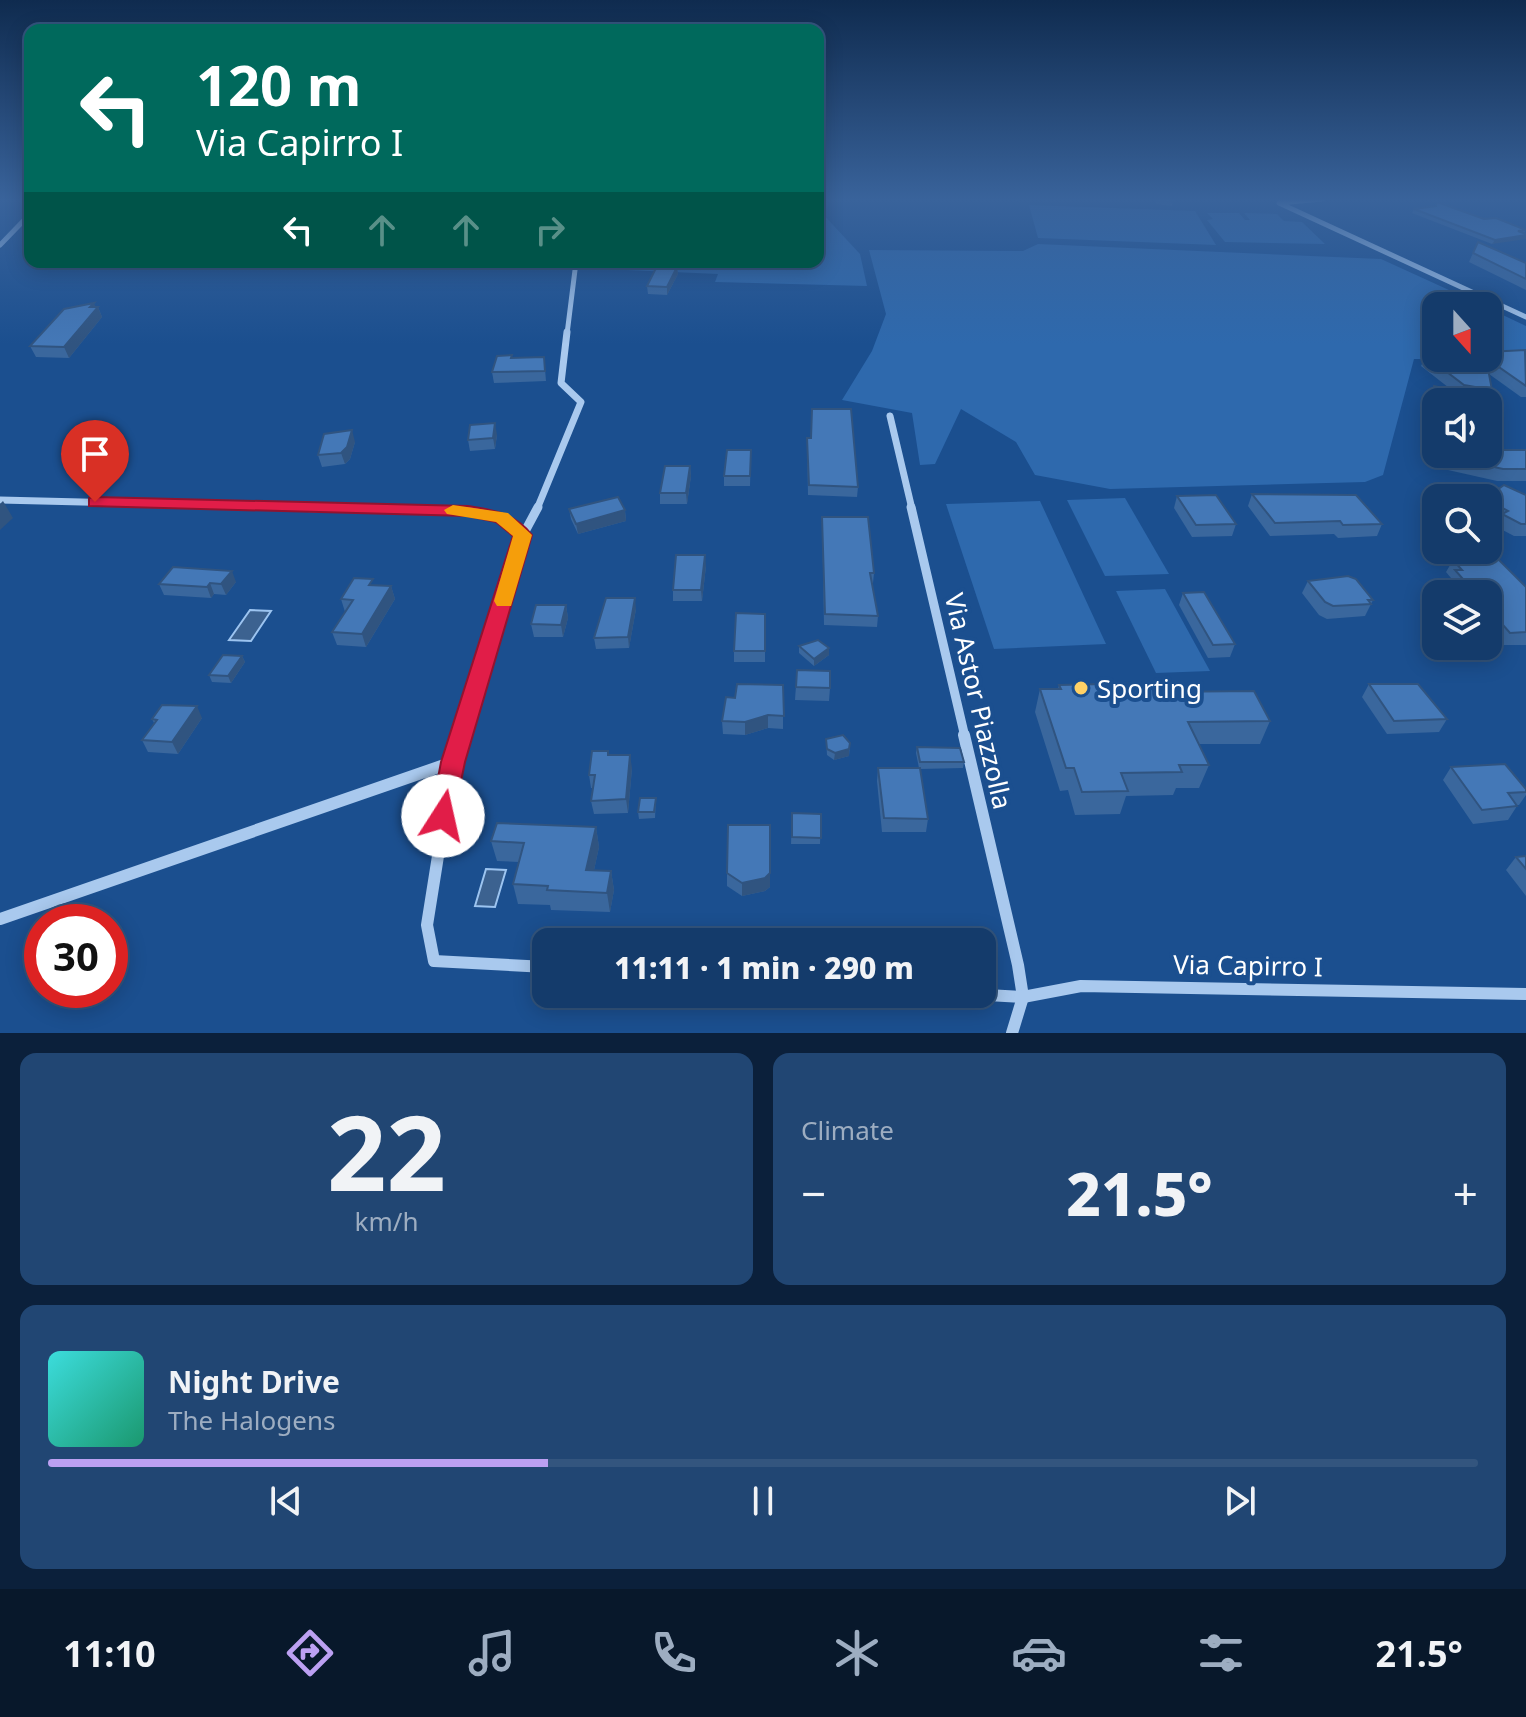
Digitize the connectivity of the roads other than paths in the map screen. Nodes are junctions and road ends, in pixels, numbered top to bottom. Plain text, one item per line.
1 (1375, 247) edge
2 (575, 268) edge
3 (1526, 317) edge
4 (890, 416) dead end
5 (0, 500) edge
6 (523, 535) junction
7 (453, 762) junction
8 (0, 919) edge
9 (532, 966) edge
10 (1526, 994) edge
11 (996, 995) edge
12 (1023, 997) junction
13 (1012, 1033) edge

1 - 3 street
2 - 6 street
4 - 12 street, Via Astor Piazzolla
5 - 6 street
6 - 7 street
7 - 8 street
7 - 9 street
10 - 12 street, Via Capirro I
11 - 12 street, Via Capirro I
12 - 13 street

